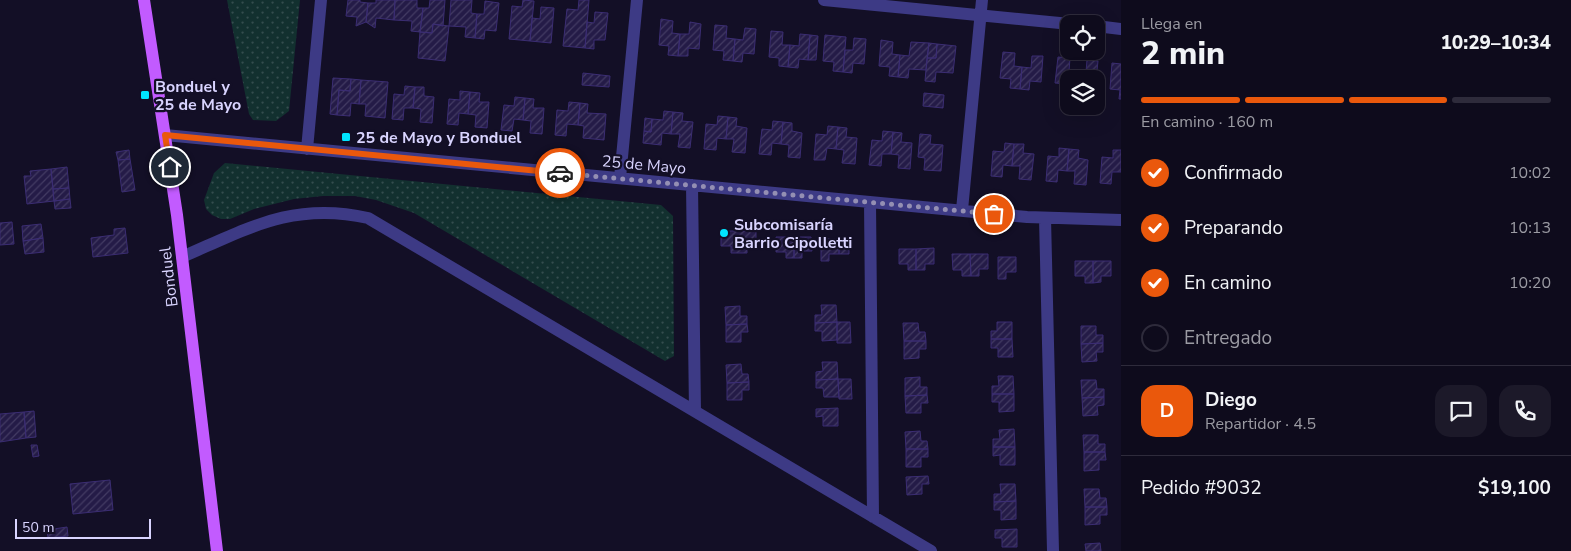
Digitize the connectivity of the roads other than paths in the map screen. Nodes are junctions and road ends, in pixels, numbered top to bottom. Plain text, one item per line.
1 (144, 0) edge
2 (321, 0) edge
3 (637, 0) edge
4 (824, 0) edge
5 (982, 0) edge
6 (980, 15) junction
7 (1060, 23) edge
8 (1105, 27) edge
9 (1121, 29) edge
10 (165, 135) junction
11 (307, 149) junction
12 (620, 178) junction
13 (692, 185) junction
14 (870, 202) junction
15 (962, 210) junction
16 (1046, 218) junction
17 (1121, 220) edge
18 (182, 258) junction
19 (695, 411) junction
20 (873, 516) junction
21 (217, 551) edge
22 (932, 551) edge
23 (1053, 551) edge

1 - 10 main road, Bonduel
2 - 11 street
3 - 12 street
4 - 6 street
5 - 6 street
6 - 7 street
6 - 15 street
8 - 9 street
10 - 11 street, 25 de Mayo
10 - 18 main road, Bonduel
11 - 12 street, 25 de Mayo
12 - 13 street, 25 de Mayo
13 - 14 street, 25 de Mayo
13 - 19 street
14 - 15 street, 25 de Mayo
14 - 20 street
15 - 16 street, 25 de Mayo
16 - 17 street, 25 de Mayo
16 - 23 street
18 - 19 street
18 - 21 main road, Bonduel
19 - 20 street
20 - 22 street

